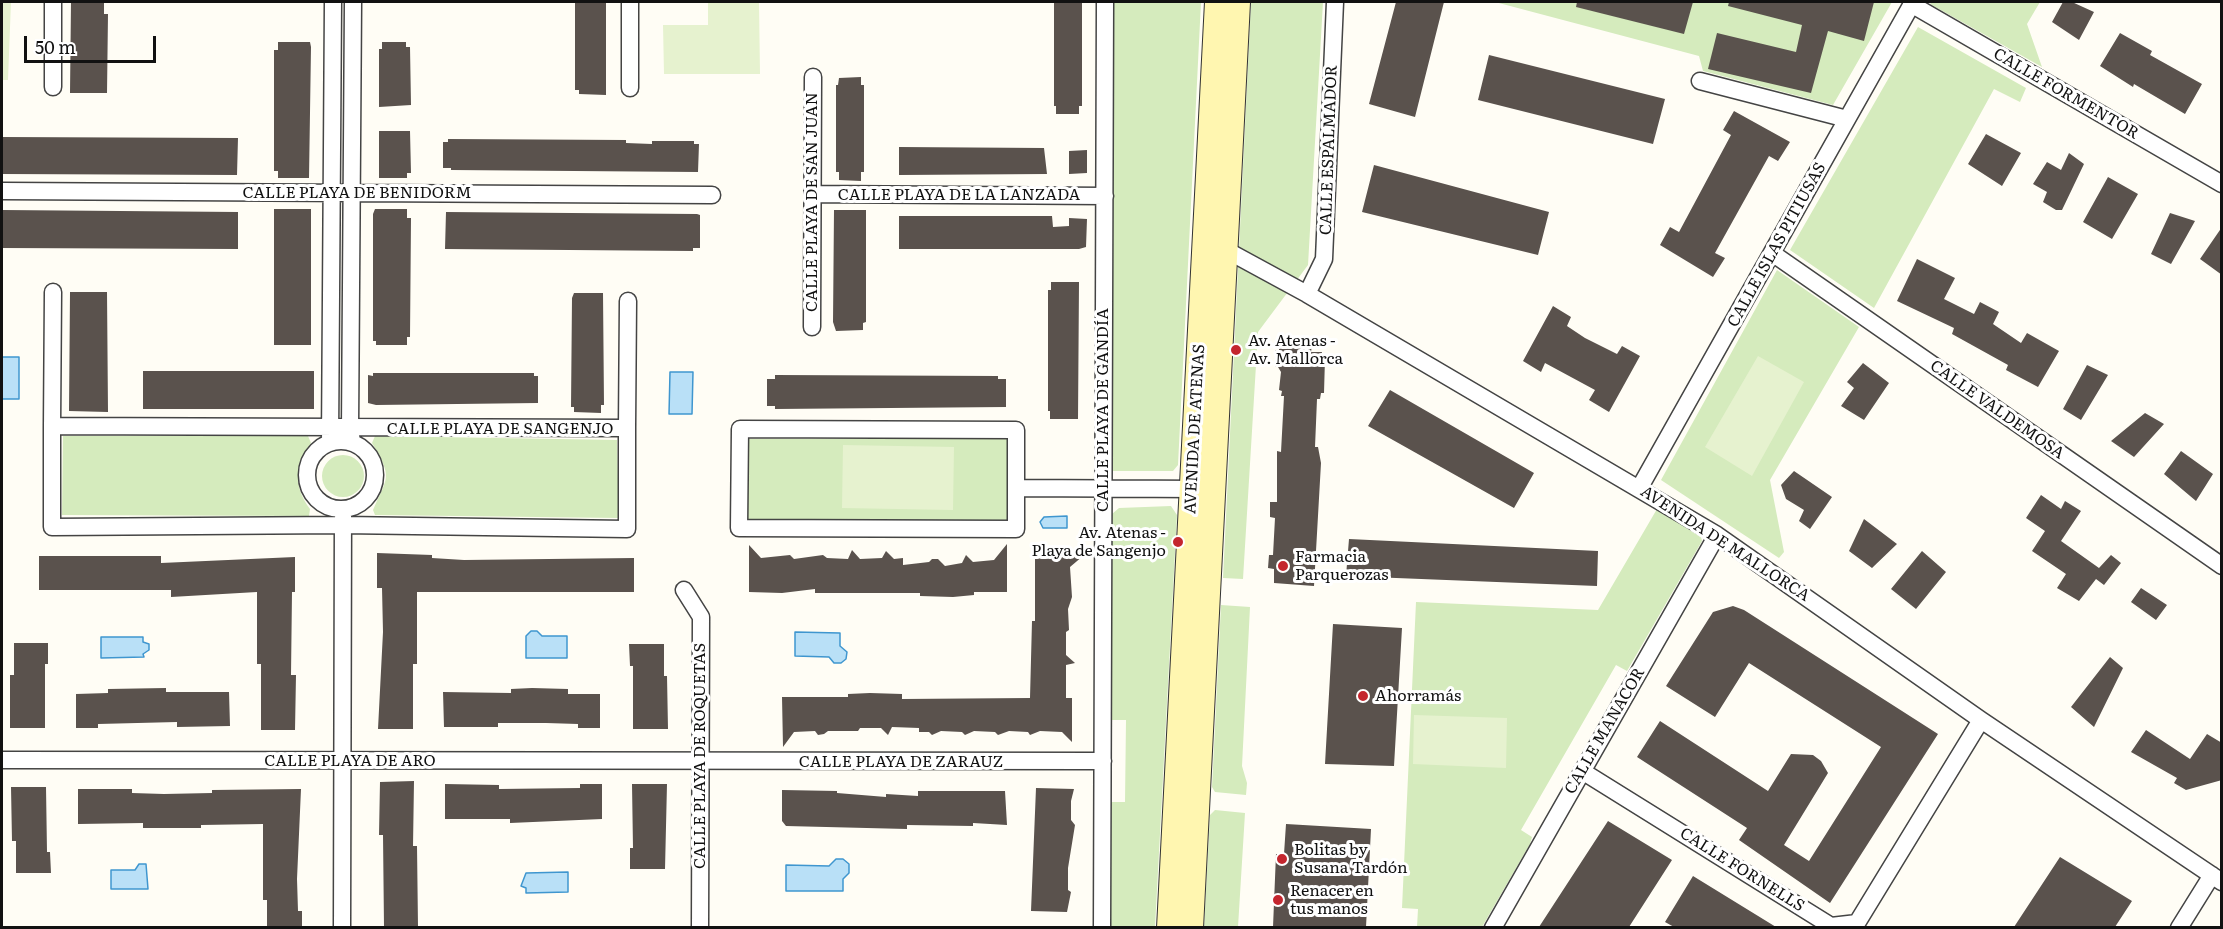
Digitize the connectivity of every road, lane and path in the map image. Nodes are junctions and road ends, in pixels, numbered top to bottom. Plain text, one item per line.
1 (53, 2) edge
2 (333, 2) edge
3 (353, 2) edge
4 (630, 2) edge
5 (1105, 2) edge
6 (1217, 2) edge
7 (1238, 2) edge
8 (1335, 2) edge
9 (1912, 3) edge
10 (813, 77) dead end
11 (1700, 81) dead end
12 (53, 87) dead end
13 (630, 88) dead end
14 (1847, 119) junction
15 (2222, 184) edge
16 (2, 191) edge
17 (330, 192) junction
18 (353, 192) junction
19 (813, 194) junction
20 (712, 195) dead end
21 (1105, 196) junction
22 (1215, 250) junction
23 (1772, 253) junction
24 (53, 292) dead end
25 (1307, 294) junction
26 (628, 301) dead end
27 (812, 327) dead end
28 (52, 426) junction
29 (627, 428) junction
30 (331, 435) junction
31 (351, 435) junction
32 (1016, 488) junction
33 (1640, 488) junction
34 (1102, 489) junction
35 (1203, 489) junction
36 (343, 517) junction
37 (1717, 535) junction
38 (2222, 566) edge
39 (684, 590) dead end
40 (1981, 720) junction
41 (2, 760) edge
42 (342, 761) junction
43 (1103, 761) junction
44 (699, 762) junction
45 (1582, 771) junction
46 (2217, 878) edge
47 (342, 927) edge
48 (700, 927) edge
49 (1102, 927) edge
50 (1169, 927) edge
51 (1191, 927) edge
52 (1492, 927) edge
53 (2179, 927) edge

1 - 12 street
2 - 17 street
3 - 18 street
4 - 13 street
5 - 21 street, CALLE PLAYA DE GANDÍA
6 - 22 main road, AVENIDA DE ATENAS
7 - 22 main road, AVENIDA DE ATENAS
8 - 25 street, CALLE ESPALMADOR
9 - 14 street, CALLE ISLAS PITIUSAS
9 - 15 street, CALLE FORMENTOR
10 - 19 street, CALLE PLAYA DE SAN JUAN
11 - 14 street
14 - 23 street, CALLE ISLAS PITIUSAS
16 - 17 street, CALLE PLAYA DE BENIDORM
17 - 18 street, CALLE PLAYA DE BENIDORM
17 - 30 street
18 - 20 street, CALLE PLAYA DE BENIDORM
18 - 31 street
19 - 21 street, CALLE PLAYA DE LA LANZADA
19 - 27 street, CALLE PLAYA DE SAN JUAN
21 - 34 street, CALLE PLAYA DE GANDÍA
22 - 25 street, AVENIDA DE MALLORCA
22 - 35 main road, AVENIDA DE ATENAS
23 - 33 street, CALLE ISLAS PITIUSAS
23 - 38 street, CALLE VALDEMOSA
24 - 28 street
25 - 33 street, AVENIDA DE MALLORCA
26 - 29 street
28 - 30 street
28 - 36 street, CALLE PLAYA DE SANGENJO
29 - 31 street, CALLE PLAYA DE SANGENJO
29 - 36 street, CALLE PLAYA DE SANGENJO
30 - 31 street
30 - 36 street
31 - 36 street
32 - 32 street
32 - 34 street
33 - 37 street, AVENIDA DE MALLORCA
34 - 35 street
34 - 43 street, CALLE PLAYA DE GANDÍA
35 - 50 main road, AVENIDA DE ATENAS
35 - 51 main road, AVENIDA DE ATENAS
36 - 42 street
37 - 40 street, AVENIDA DE MALLORCA
37 - 45 street, CALLE MANACOR
39 - 44 street, CALLE PLAYA DE ROQUETAS
40 - 45 street, CALLE FORNELLS
40 - 46 street, AVENIDA DE MALLORCA
41 - 42 street, CALLE PLAYA DE ARO
42 - 44 street, CALLE PLAYA DE ARO
42 - 47 street
43 - 44 street, CALLE PLAYA DE ZARAUZ
43 - 49 street, CALLE PLAYA DE GANDÍA
44 - 48 street, CALLE PLAYA DE ROQUETAS
45 - 52 street, CALLE MANACOR
46 - 53 street

